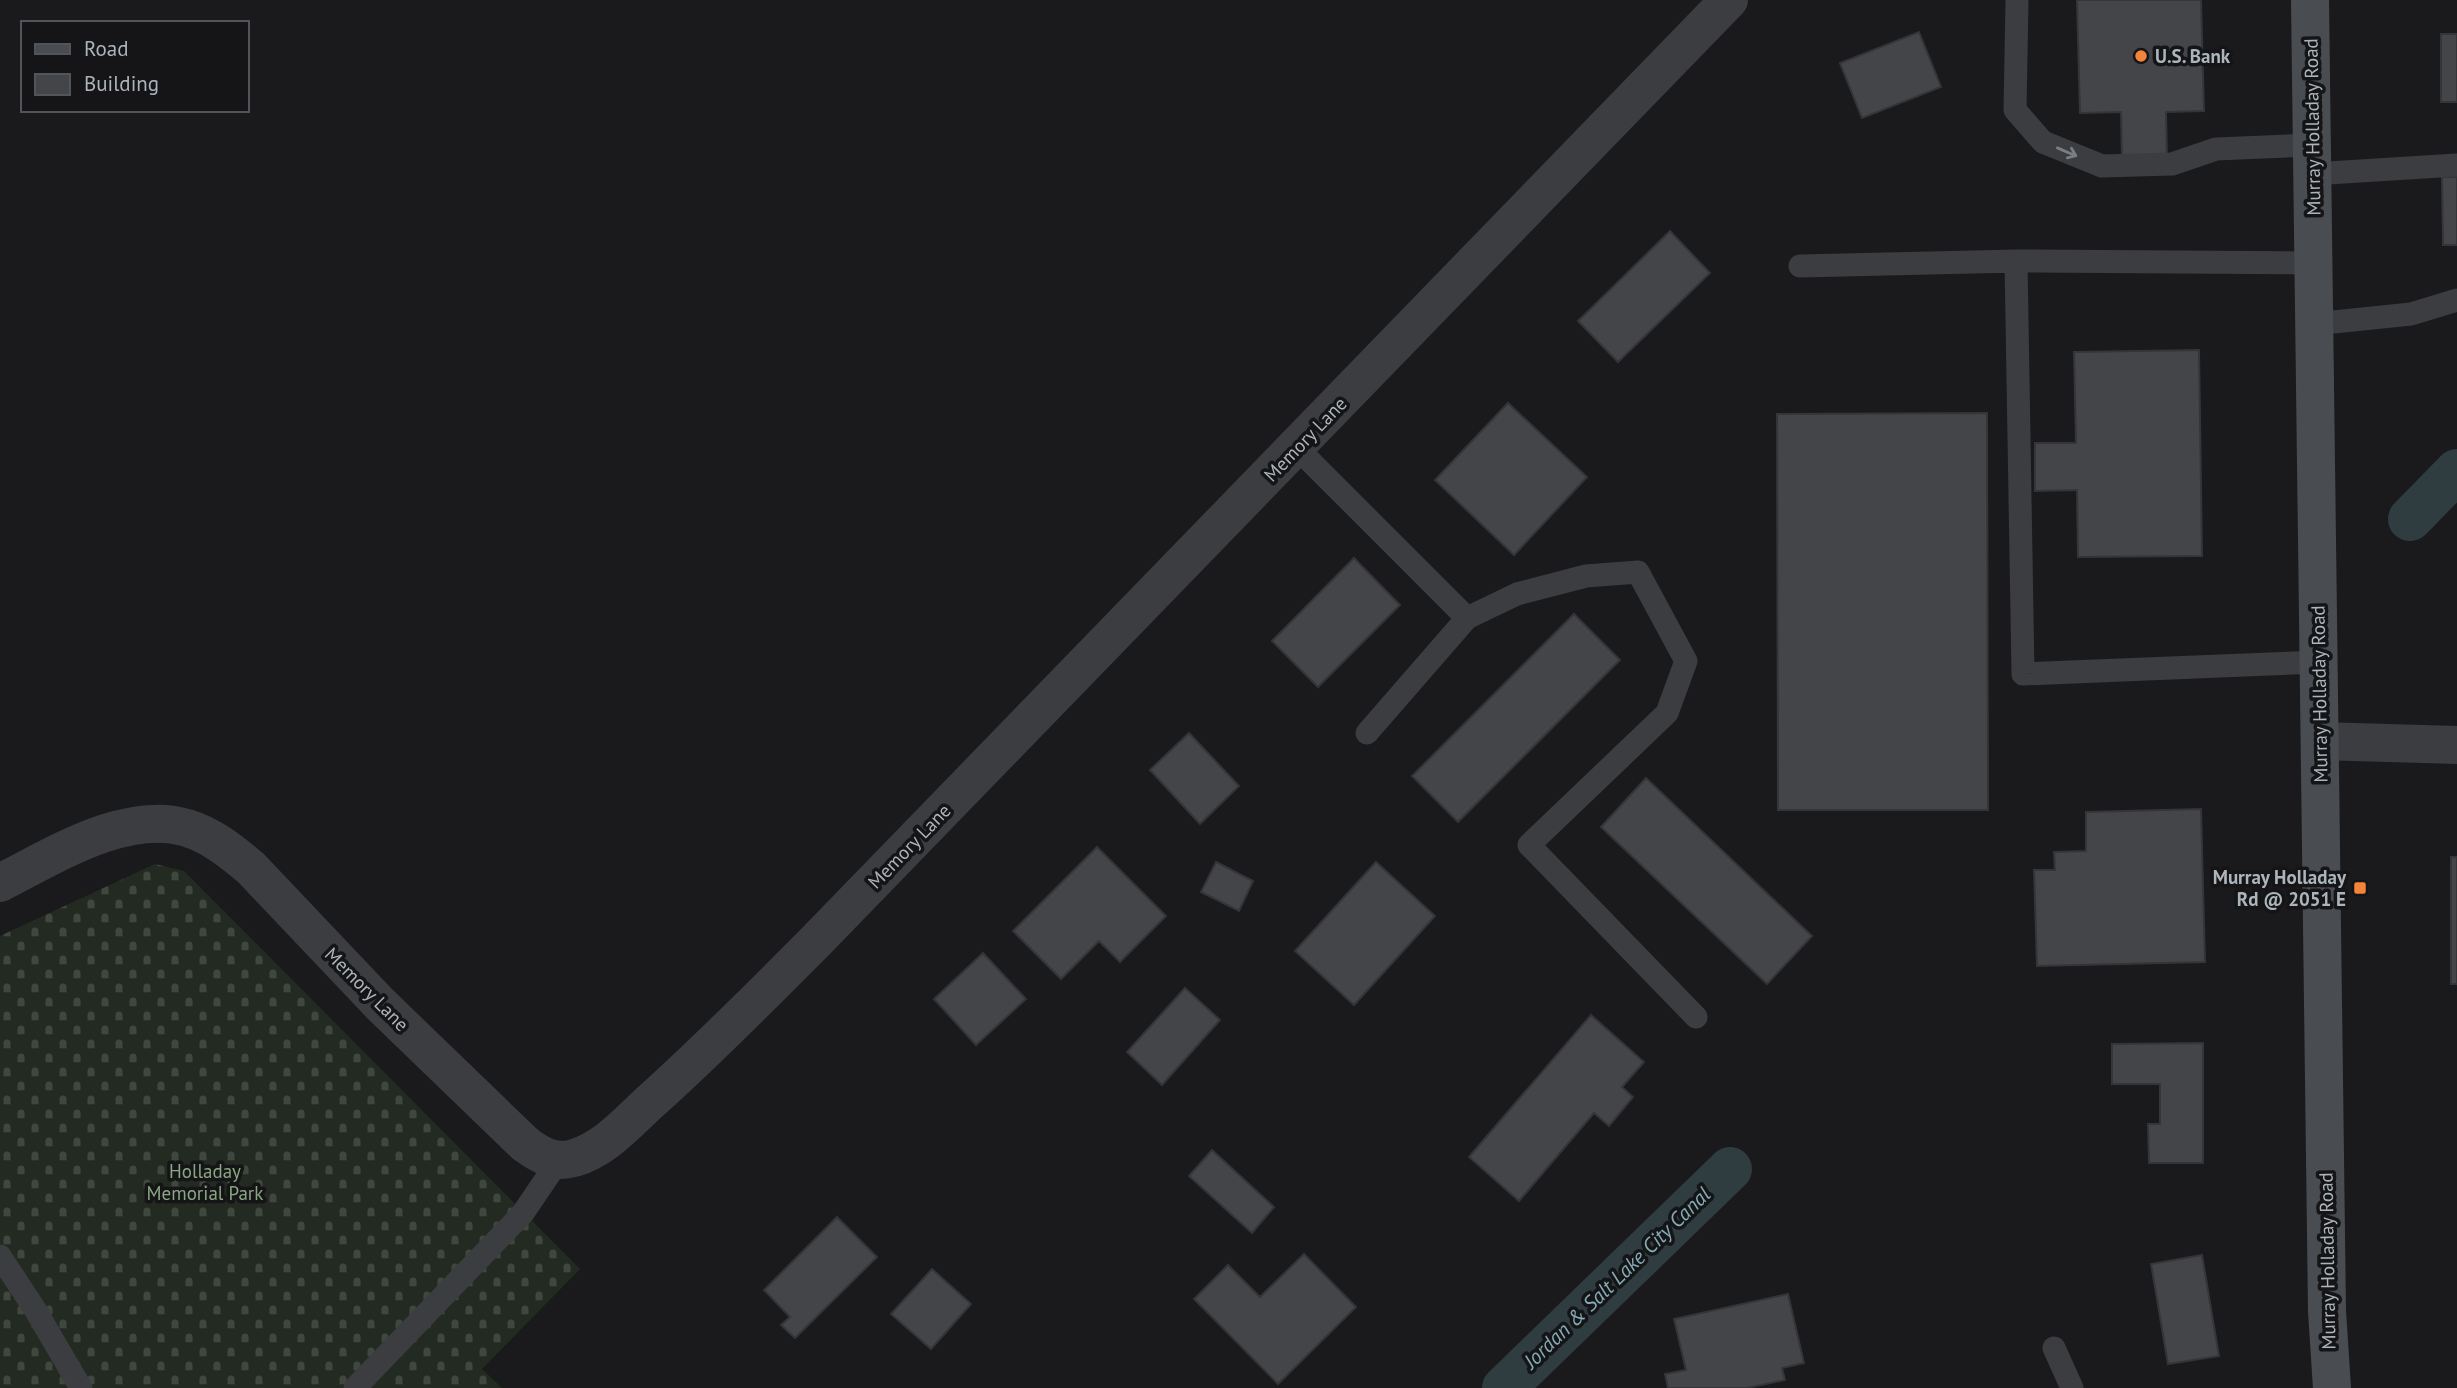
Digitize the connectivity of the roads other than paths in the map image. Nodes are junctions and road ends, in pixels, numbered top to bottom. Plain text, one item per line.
1 (1730, 0) edge
2 (2017, 0) edge
3 (2310, 0) edge
4 (2312, 160) junction
5 (2457, 165) edge
6 (2016, 261) junction
7 (2313, 263) junction
8 (1800, 266) dead end
9 (2457, 300) edge
10 (2314, 324) junction
11 (1297, 448) junction
12 (1467, 618) junction
13 (2318, 662) junction
14 (1367, 733) dead end
15 (2319, 741) junction
16 (2457, 745) edge
17 (0, 883) edge
18 (1696, 1017) dead end
19 (559, 1160) junction
20 (0, 1256) edge
21 (2054, 1348) dead end
22 (81, 1388) edge
23 (355, 1388) edge
24 (2072, 1388) edge
25 (2332, 1388) edge

1 - 11 street, Memory Lane
2 -> 4 lane
3 - 4 main road, Murray Holladay Road
4 - 5 lane
4 - 7 main road, Murray Holladay Road
6 - 7 lane
6 - 8 lane
6 - 13 lane
7 - 10 main road, Murray Holladay Road
9 - 10 lane
10 - 13 main road, Murray Holladay Road
11 - 12 lane
11 - 19 street, Memory Lane
12 - 14 lane
12 - 18 lane
13 - 15 main road, Murray Holladay Road
15 - 16 street
15 - 25 main road, Murray Holladay Road
17 - 19 street, Memory Lane
19 - 23 lane
20 - 22 lane
21 - 24 lane

